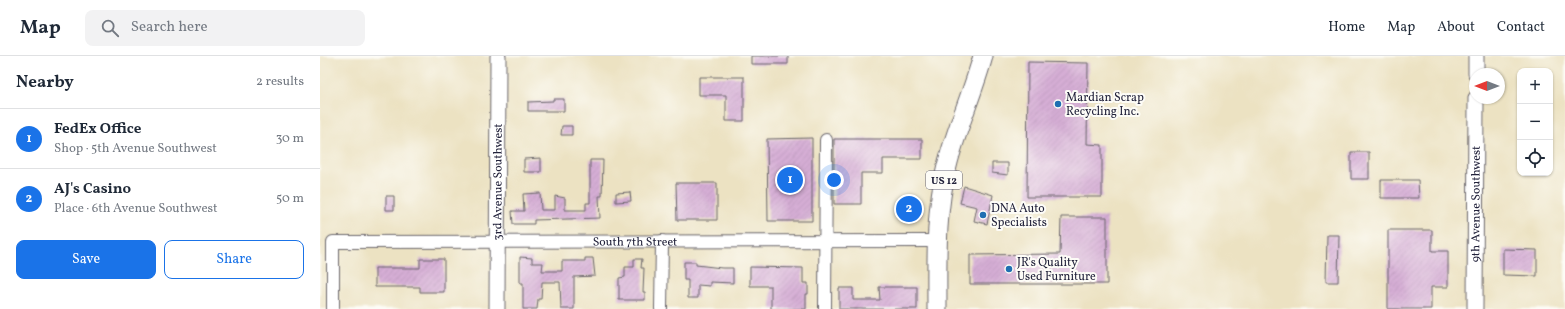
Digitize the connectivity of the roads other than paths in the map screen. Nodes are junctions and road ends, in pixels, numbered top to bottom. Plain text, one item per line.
1 (498, 56) edge
2 (983, 56) edge
3 (1476, 56) edge
4 (1476, 68) edge
5 (1476, 104) edge
6 (826, 140) dead end
7 (498, 241) junction
8 (662, 241) junction
9 (825, 241) junction
10 (938, 241) junction
11 (333, 309) edge
12 (497, 309) edge
13 (661, 309) edge
14 (825, 309) edge
15 (937, 309) edge
16 (1475, 309) edge

1 - 7 street, 3rd Avenue Southwest
2 - 10 highway, US 12
3 - 4 street
5 - 16 street, 9th Avenue Southwest
6 - 9 street
7 - 8 street, South 7th Street
7 - 11 street, South 7th Street
7 - 12 street, 3rd Avenue Southwest
8 - 9 street, South 7th Street
8 - 13 street
9 - 10 street, South 7th Street
9 - 14 street
10 - 15 highway, US 12

